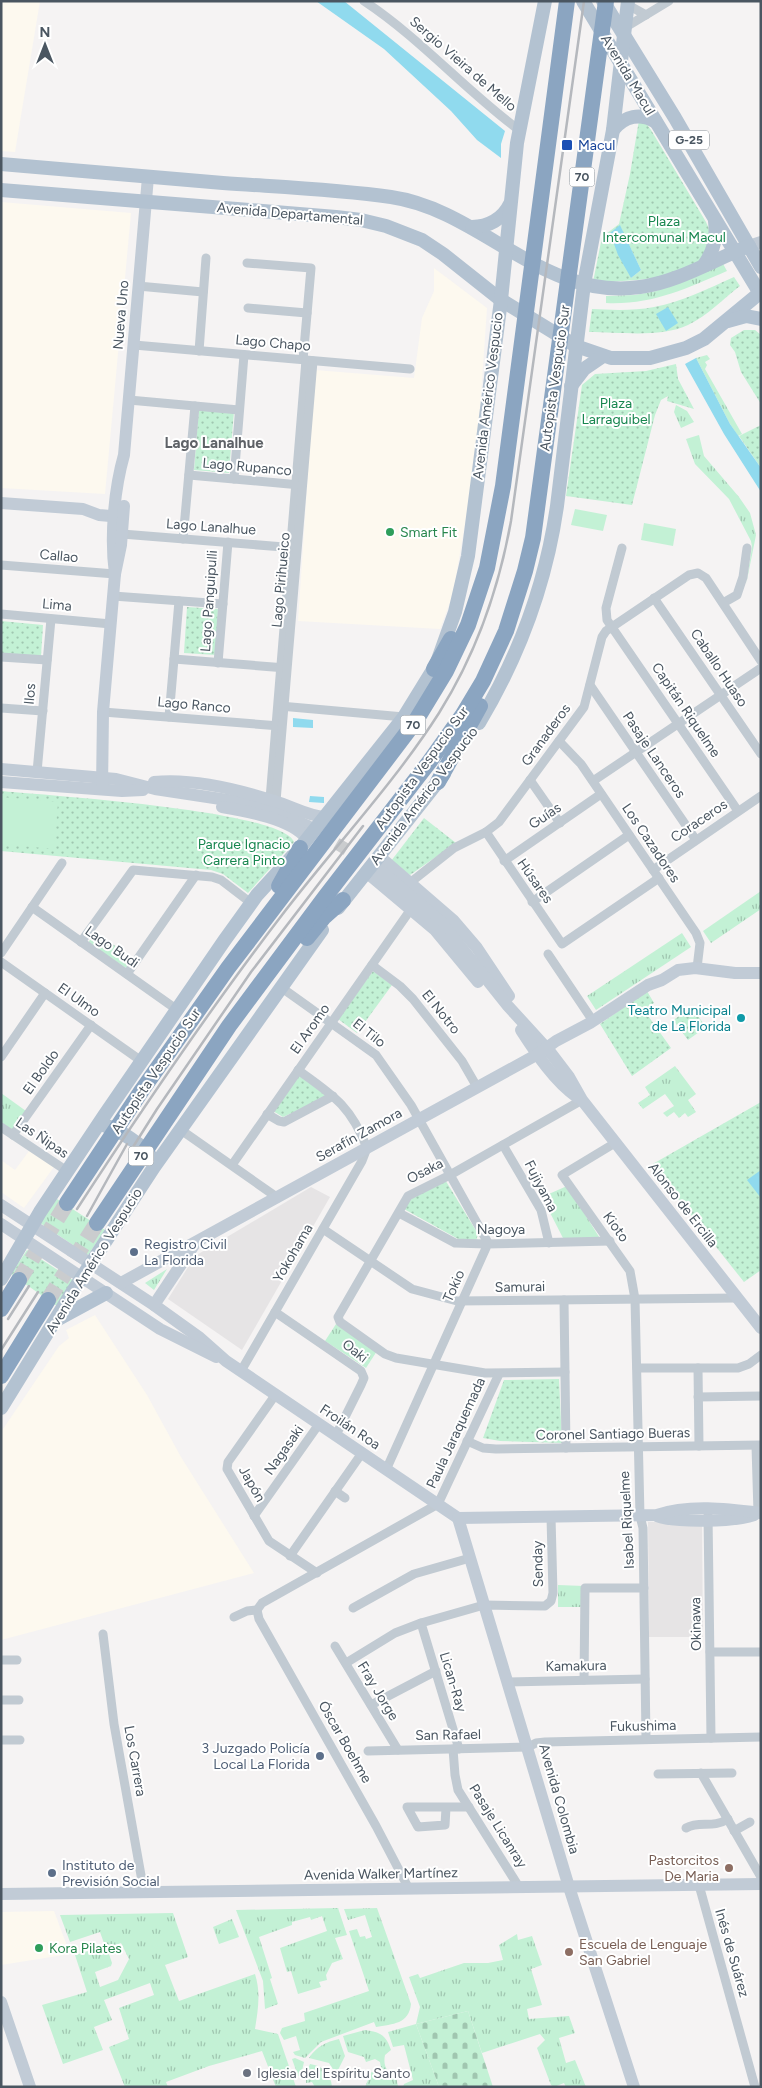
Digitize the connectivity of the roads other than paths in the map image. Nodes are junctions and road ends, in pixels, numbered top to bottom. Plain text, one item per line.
1 (364, 1) edge
2 (545, 1) edge
3 (567, 1) edge
4 (605, 1) edge
5 (669, 1) edge
6 (628, 3) edge
7 (585, 5) edge
8 (646, 15) junction
9 (625, 32) junction
10 (622, 66) junction
11 (656, 122) junction
12 (614, 130) junction
13 (518, 136) junction
14 (1, 164) edge
15 (148, 177) junction
16 (1, 190) edge
17 (145, 202) junction
18 (511, 204) junction
19 (714, 218) junction
20 (472, 227) junction
21 (755, 244) edge
22 (506, 247) junction
23 (735, 252) junction
24 (206, 258) dead end
25 (247, 263) dead end
26 (704, 265) junction
27 (761, 267) edge
28 (584, 284) junction
29 (138, 286) junction
30 (204, 292) junction
31 (760, 293) edge
32 (501, 300) junction
33 (248, 308) dead end
34 (307, 313) junction
35 (761, 319) edge
36 (721, 324) junction
37 (134, 345) junction
38 (576, 346) junction
39 (199, 351) junction
40 (244, 355) junction
41 (602, 356) junction
42 (307, 360) junction
43 (410, 369) dead end
44 (570, 388) junction
45 (129, 400) junction
46 (195, 406) junction
47 (239, 410) junction
48 (189, 475) junction
49 (234, 479) junction
50 (299, 485) junction
51 (503, 486) junction
52 (1, 503) edge
53 (120, 512) junction
54 (122, 534) junction
55 (183, 539) junction
56 (228, 542) junction
57 (294, 548) junction
58 (622, 548) dead end
59 (747, 548) dead end
60 (1, 565) edge
61 (115, 574) junction
62 (113, 596) junction
63 (654, 598) junction
64 (179, 601) junction
65 (723, 603) junction
66 (223, 604) junction
67 (1, 614) edge
68 (51, 619) junction
69 (111, 624) junction
70 (611, 626) junction
71 (506, 631) junction
72 (1, 657) edge
73 (174, 659) junction
74 (47, 660) junction
75 (761, 660) edge
76 (218, 663) junction
77 (284, 668) junction
78 (761, 668) edge
79 (434, 669) junction
80 (590, 685) junction
81 (721, 695) junction
82 (281, 706) junction
83 (1, 708) edge
84 (43, 711) junction
85 (104, 712) junction
86 (170, 717) junction
87 (404, 717) junction
88 (679, 723) junction
89 (279, 726) junction
90 (559, 741) junction
91 (636, 752) junction
92 (761, 754) edge
93 (1, 769) edge
94 (37, 772) junction
95 (530, 780) junction
96 (593, 781) junction
97 (1, 782) edge
98 (438, 782) junction
99 (98, 783) junction
100 (136, 787) junction
101 (601, 794) junction
102 (761, 796) edge
103 (273, 800) junction
104 (738, 811) junction
105 (325, 817) junction
106 (560, 823) junction
107 (486, 832) junction
108 (629, 835) junction
109 (305, 838) junction
110 (696, 840) junction
111 (504, 861) junction
112 (62, 863) dead end
113 (375, 866) junction
114 (653, 870) junction
115 (196, 875) junction
116 (659, 878) junction
117 (410, 882) junction
118 (343, 900) junction
119 (532, 902) junction
120 (251, 903) junction
121 (32, 908) junction
122 (411, 909) junction
123 (255, 930) junction
124 (82, 942) junction
125 (1, 953) edge
126 (548, 954) dead end
127 (1, 962) edge
128 (372, 964) junction
129 (698, 964) junction
130 (759, 972) edge
131 (127, 974) junction
132 (282, 988) junction
133 (46, 993) junction
134 (176, 1009) junction
135 (332, 1022) junction
136 (592, 1022) junction
137 (91, 1025) junction
138 (229, 1026) junction
139 (525, 1029) junction
140 (545, 1051) junction
141 (1, 1057) edge
142 (140, 1060) junction
143 (298, 1070) junction
144 (477, 1087) junction
145 (333, 1096) junction
146 (582, 1100) junction
147 (268, 1114) junction
148 (419, 1119) junction
149 (1, 1126) edge
150 (102, 1127) junction
151 (181, 1130) junction
152 (13, 1135) junction
153 (616, 1143) junction
154 (503, 1145) junction
155 (367, 1148) junction
156 (153, 1162) junction
157 (232, 1165) junction
158 (67, 1172) junction
159 (450, 1175) junction
160 (278, 1198) junction
161 (67, 1203) tunnel mouth
162 (1, 1205) edge
163 (399, 1213) junction
164 (97, 1223) tunnel mouth
165 (1, 1224) edge
166 (32, 1226) junction
167 (323, 1229) junction
168 (24, 1240) junction
169 (610, 1241) junction
170 (195, 1243) junction
171 (549, 1243) junction
172 (487, 1244) junction
173 (370, 1261) junction
174 (90, 1264) junction
175 (82, 1277) junction
176 (1, 1279) edge
177 (19, 1280) tunnel mouth
178 (121, 1283) junction
179 (106, 1293) junction
180 (737, 1298) junction
181 (635, 1299) junction
182 (48, 1300) tunnel mouth
183 (564, 1300) junction
184 (462, 1301) junction
185 (154, 1305) junction
186 (129, 1307) junction
187 (1, 1309) edge
188 (274, 1312) junction
189 (57, 1319) junction
190 (761, 1328) edge
191 (761, 1355) edge
192 (226, 1361) junction
193 (434, 1365) junction
194 (28, 1366) junction
195 (637, 1368) junction
196 (698, 1368) junction
197 (5, 1371) edge
198 (241, 1371) junction
199 (565, 1372) junction
200 (499, 1374) junction
201 (276, 1394) junction
202 (761, 1396) edge
203 (698, 1397) junction
204 (1, 1408) edge
205 (319, 1424) junction
206 (336, 1435) junction
207 (467, 1442) junction
208 (758, 1445) edge
209 (699, 1446) junction
210 (638, 1447) junction
211 (566, 1448) junction
212 (362, 1453) junction
213 (386, 1470) junction
214 (335, 1491) junction
215 (345, 1498) dead end
216 (438, 1504) junction
217 (760, 1513) edge
218 (708, 1515) junction
219 (254, 1516) junction
220 (640, 1516) junction
221 (551, 1517) junction
222 (458, 1518) junction
223 (290, 1556) junction
224 (470, 1558) junction
225 (317, 1573) junction
226 (644, 1588) junction
227 (484, 1605) junction
228 (353, 1608) dead end
229 (257, 1610) junction
230 (234, 1617) dead end
231 (421, 1623) junction
232 (103, 1634) dead end
233 (335, 1646) dead end
234 (710, 1652) junction
235 (761, 1652) edge
236 (1, 1660) edge
237 (17, 1660) dead end
238 (346, 1663) junction
239 (436, 1671) junction
240 (645, 1679) junction
241 (584, 1680) junction
242 (508, 1682) junction
243 (1, 1700) edge
244 (19, 1700) dead end
245 (371, 1705) junction
246 (761, 1737) edge
247 (712, 1738) junction
248 (646, 1739) junction
249 (1, 1740) edge
250 (20, 1740) dead end
251 (528, 1747) junction
252 (456, 1749) junction
253 (398, 1750) junction
254 (368, 1751) dead end
255 (701, 1773) junction
256 (732, 1773) dead end
257 (658, 1774) dead end
258 (469, 1807) junction
259 (446, 1808) dead end
260 (728, 1819) junction
261 (750, 1822) dead end
262 (686, 1828) dead end
263 (734, 1831) junction
264 (761, 1877) edge
265 (761, 1884) edge
266 (699, 1885) junction
267 (569, 1886) junction
268 (519, 1887) junction
269 (409, 1889) junction
270 (144, 1892) junction
271 (1, 1894) edge
272 (1, 2002) edge
273 (30, 2087) edge
274 (634, 2087) edge
275 (755, 2087) edge

1 - 13 street, Sergio Vieira de Mello
2 - 13 main road, Avenida Américo Vespucio
3 - 51 highway, Autopista Vespucio Sur / 70
4 - 9 main road, Avenida Macul / G-25
4 - 71 highway, Autopista Vespucio Sur / 70
5 - 8 street
6 - 8 street
6 - 9 main road, Avenida Américo Vespucio
7 - 10 main road, Avenida Macul / G-25
8 - 9 street
9 - 10 main road, Avenida Américo Vespucio
9 - 21 main road, Avenida Macul / G-25
10 - 11 main road, Avenida Macul / G-25
10 - 12 main road, Avenida Américo Vespucio
11 - 12 main road
11 - 19 main road, Avenida Macul / G-25
12 - 28 main road, Avenida Américo Vespucio
13 - 18 main road, Avenida Américo Vespucio
14 - 15 main road, Avenida Departamental
15 - 17 street, Nueva Uno
15 - 20 main road, Avenida Departamental
16 - 17 main road, Avenida Departamental
17 - 29 street, Nueva Uno
17 - 32 main road, Avenida Departamental
18 - 20 main road
18 - 22 main road, Avenida Américo Vespucio
19 - 23 main road, Avenida Macul / G-25
19 - 26 main road
20 - 22 main road, Avenida Departamental
21 - 23 main road, Avenida Departamental
21 - 27 main road, G-25
22 - 28 main road, Avenida Departamental
22 - 32 main road, Avenida Américo Vespucio
23 - 26 main road, Avenida Departamental
23 - 31 main road, G-25
24 - 30 street
25 - 34 street, Lago Pirihueico
26 - 28 main road, Avenida Departamental
28 - 38 main road, Avenida Américo Vespucio
29 - 30 street
29 - 37 street, Nueva Uno
30 - 39 street
31 - 36 main road, Avenida Departamental
32 - 38 main road, Avenida Departamental
32 - 79 main road, Avenida Américo Vespucio
33 - 34 street
34 - 42 street, Lago Pirihueico
35 - 36 main road
36 - 41 main road, Avenida Departamental
37 - 39 street, Lago Chapo
37 - 45 street, Nueva Uno
38 - 41 main road, Avenida Departamental
38 - 44 main road, Avenida Américo Vespucio
39 - 40 street, Lago Chapo
40 - 42 street, Lago Chapo
40 - 47 street
41 - 44 main road
42 - 43 street, Lago Chapo
42 - 50 street, Lago Pirihueico
44 - 98 main road, Avenida Américo Vespucio
45 - 46 street
45 - 53 street, Nueva Uno
46 - 47 street
46 - 48 street
47 - 49 street
48 - 49 street, Lago Rupanco
48 - 55 street
49 - 50 street, Lago Rupanco
50 - 57 street, Lago Pirihueico
51 - 79 highway
51 - 123 highway, Autopista Vespucio Sur / 70
52 - 53 street
53 - 54 street, Nueva Uno
53 - 61 street, Nueva Uno
54 - 55 street, Lago Lanalhue
54 - 61 street, Nueva Uno
55 - 56 street, Lago Lanalhue
56 - 57 street, Lago Lanalhue
56 - 66 street, Lago Panguipulli
57 - 77 street, Lago Pirihueico
58 - 70 street
59 - 65 street
60 - 61 street, Callao
61 - 62 street, Nueva Uno
62 - 64 street
62 - 69 street, Nueva Uno
63 - 65 street, Granaderos
63 - 70 street, Granaderos
63 - 81 street, Caballo Huaso
64 - 66 street
64 - 73 street
65 - 75 street
66 - 76 street, Lago Panguipulli
67 - 68 street, Lima
68 - 69 street, Lima
68 - 74 street, Ilos
69 - 85 street, Nueva Uno
70 - 80 street, Granaderos
70 - 88 street, Capitán Riquelme
71 - 98 highway
71 - 138 highway, Autopista Vespucio Sur / 70
72 - 74 street
73 - 76 street
73 - 86 street
74 - 84 street, Ilos
76 - 77 street
77 - 82 street, Lago Pirihueico
78 - 81 street
79 - 87 main road, Avenida Américo Vespucio
80 - 90 street, Granaderos
80 - 91 street, Pasaje Lanceros
81 - 88 street
81 - 92 street, Caballo Huaso
82 - 87 street
82 - 89 street, Lago Pirihueico
83 - 84 street
84 - 94 street, Ilos
85 - 86 street, Lago Ranco
85 - 99 street, Nueva Uno
86 - 89 street, Lago Ranco
87 - 105 main road, Avenida Américo Vespucio
88 - 91 street
88 - 104 street, Capitán Riquelme
89 - 103 street, Lago Pirihueico
90 - 95 street, Granaderos
90 - 96 street, Los Cazadores
91 - 96 street
91 - 110 street, Pasaje Lanceros
93 - 94 street
94 - 99 street
95 - 106 street
95 - 107 street, Granaderos
96 - 101 street, Los Cazadores
97 - 99 street
98 - 113 main road, Avenida Américo Vespucio
99 - 100 street
100 - 103 street
100 - 109 street
100 - 109 street
101 - 106 street, Guías
101 - 108 street, Los Cazadores
102 - 104 street, Coraceros
103 - 105 street
104 - 110 street, Coraceros
105 - 109 main road, Avenida Américo Vespucio
106 - 111 street, Guías
107 - 111 street, Húsares
107 - 117 street, Granaderos
108 - 114 street, Los Cazadores
108 - 119 street
109 - 120 main road, Avenida Américo Vespucio
109 - 123 highway
110 - 114 street, Coraceros
111 - 119 street, Húsares
112 - 121 street
113 - 117 street, Alonso de Ercilla
113 - 118 main road, Avenida Américo Vespucio
113 - 122 street, Alonso de Ercilla
113 - 139 street, Alonso de Ercilla
114 - 116 street, Los Cazadores
115 - 120 street
115 - 124 street
115 - 131 street
116 - 119 street, Húsares
116 - 129 street, Los Cazadores
117 - 139 street, Alonso de Ercilla
118 - 132 main road, Avenida Américo Vespucio
118 - 138 highway
120 - 134 main road, Avenida Américo Vespucio
121 - 124 street, Lago Budi
121 - 125 street
122 - 128 street, El Aromo
122 - 139 street, Alonso de Ercilla
123 - 161 highway, Autopista Vespucio Sur / 70
124 - 131 street, Lago Budi
126 - 136 street
127 - 133 street, El Ulmo
128 - 135 street, El Aromo
128 - 144 street, El Notro
129 - 130 street, Serafín Zamora
129 - 136 street, Serafín Zamora
131 - 134 street, Lago Budi
132 - 135 street, El Tilo
132 - 151 main road, Avenida Américo Vespucio
133 - 137 street, El Ulmo
133 - 141 street
134 - 142 main road, Avenida Américo Vespucio
135 - 143 street, El Aromo
135 - 148 street, El Tilo
136 - 140 street, Serafín Zamora
137 - 142 street, El Ulmo
137 - 152 street, El Boldo
138 - 164 highway, Autopista Vespucio Sur / 70
139 - 140 street, Alonso de Ercilla
140 - 144 street, Serafín Zamora
140 - 146 street, Alonso de Ercilla
142 - 150 main road, Avenida Américo Vespucio
143 - 145 street
143 - 147 street, El Aromo
144 - 148 street, Serafín Zamora
145 - 147 street
145 - 155 street
146 - 153 street, Alonso de Ercilla
146 - 154 street, Osaka
147 - 157 street, El Aromo
148 - 155 street, Serafín Zamora
148 - 159 street
149 - 152 street, Las Ñipas
150 - 156 main road
150 - 158 main road, Avenida Américo Vespucio
151 - 156 main road, Avenida Américo Vespucio
151 - 157 street
152 - 158 street, Las Ñipas
153 - 169 street, Kioto
153 - 180 street, Alonso de Ercilla
154 - 159 street, Osaka
154 - 171 street, Fujiyama
155 - 160 street, Serafín Zamora
155 - 167 street, Yokohama
156 - 174 main road, Avenida Américo Vespucio
157 - 160 street
158 - 166 main road, Avenida Américo Vespucio
159 - 163 street, Osaka
159 - 172 street
160 - 170 street, Serafín Zamora
162 - 166 street, Froilán Roa
163 - 172 street, Nagoya
163 - 173 street, Osaka
165 - 168 street, Froilán Roa
166 - 168 main road, Avenida Américo Vespucio
166 - 174 street, Froilán Roa
167 - 173 street, Samurai
167 - 188 street, Yokohama
168 - 175 street, Froilán Roa
168 - 176 main road, Avenida Américo Vespucio
169 - 171 street, Nagoya
169 - 181 street, Kioto
170 - 178 street, Serafín Zamora
170 - 185 street, Serafín Zamora
171 - 172 street, Nagoya
172 - 184 street, Tokio
173 - 184 street, Samurai
173 - 193 street, Osaka
174 - 175 main road, Avenida Américo Vespucio
174 - 178 street, Froilán Roa
175 - 179 street, Froilán Roa
175 - 189 main road, Avenida Américo Vespucio
177 - 187 highway
178 - 185 street, Froilán Roa
179 - 186 street, Froilán Roa
179 - 189 main road
180 - 181 street, Samurai
180 - 190 street, Alonso de Ercilla
181 - 183 street, Samurai
181 - 195 street, Isabel Riquelme
182 - 197 highway
183 - 184 street, Samurai
183 - 199 street
184 - 193 street, Tokio
185 - 186 street
185 - 192 street, Froilán Roa
186 - 192 street, Froilán Roa
188 - 198 street, Yokohama
188 - 206 street, Oaki
189 - 194 main road, Avenida Américo Vespucio
191 - 196 street
192 - 198 street, Froilán Roa
193 - 200 street
193 - 213 street, Tokio
194 - 197 main road
194 - 204 main road, Avenida Américo Vespucio
195 - 196 street
195 - 210 street, Isabel Riquelme
196 - 203 street
198 - 201 street, Froilán Roa
199 - 200 street
199 - 211 street
200 - 207 street, Paula Jaraquemada
201 - 205 street, Froilán Roa
201 - 219 street, Japón
202 - 203 street
203 - 209 street
205 - 206 street, Froilán Roa
205 - 219 street, Nagasaki
206 - 212 street, Froilán Roa
207 - 211 street, Coronel Santiago Bueras
207 - 216 street, Paula Jaraquemada
208 - 209 street, Coronel Santiago Bueras
208 - 217 street
209 - 210 street, Coronel Santiago Bueras
210 - 211 street, Coronel Santiago Bueras
210 - 220 street, Isabel Riquelme
212 - 213 street, Froilán Roa
212 - 214 street
213 - 216 street, Froilán Roa
214 - 215 street
214 - 223 street
216 - 222 street, Froilán Roa
216 - 225 street
217 - 218 street
218 - 220 street
218 - 234 street, Okinawa
219 - 223 street, Japón
220 - 221 street
220 - 226 street, Isabel Riquelme
221 - 222 street
221 - 227 street, Senday
222 - 224 street, Avenida Colombia
223 - 225 street, Japón
224 - 227 street, Avenida Colombia
224 - 228 street
225 - 229 street
226 - 240 street, Isabel Riquelme
226 - 241 street
227 - 231 street
227 - 242 street, Avenida Colombia
229 - 230 street
229 - 269 street, Óscar Boehme
231 - 238 street
231 - 239 street, Lican-Ray
232 - 270 street, Los Carrera
233 - 238 street, Fray Jorge
234 - 235 street
234 - 247 street, Okinawa
236 - 237 street
238 - 245 street, Fray Jorge
239 - 245 street
239 - 252 street, Lican-Ray
240 - 241 street, Kamakura
240 - 248 street, Isabel Riquelme
241 - 242 street, Kamakura
242 - 251 street, Avenida Colombia
243 - 244 street
245 - 253 street, Fray Jorge
246 - 247 street, Fukushima
247 - 248 street, Fukushima
248 - 251 street, Fukushima
249 - 250 street
251 - 252 street, San Rafael
251 - 267 street, Avenida Colombia
252 - 253 street, San Rafael
252 - 258 street, Pasaje Licanray
253 - 254 street, San Rafael
255 - 256 street
255 - 257 street
255 - 260 street
258 - 259 street
258 - 268 street, Pasaje Licanray
260 - 262 street
260 - 263 street
261 - 263 street
263 - 264 street
265 - 266 street, Avenida Walker Martínez
266 - 267 street, Avenida Walker Martínez
266 - 275 street, Inés de Suárez
267 - 268 street, Avenida Walker Martínez
267 - 274 street, Avenida Colombia
268 - 269 street, Avenida Walker Martínez
269 - 270 street, Avenida Walker Martínez
270 - 271 street, Avenida Walker Martínez
272 - 273 street

